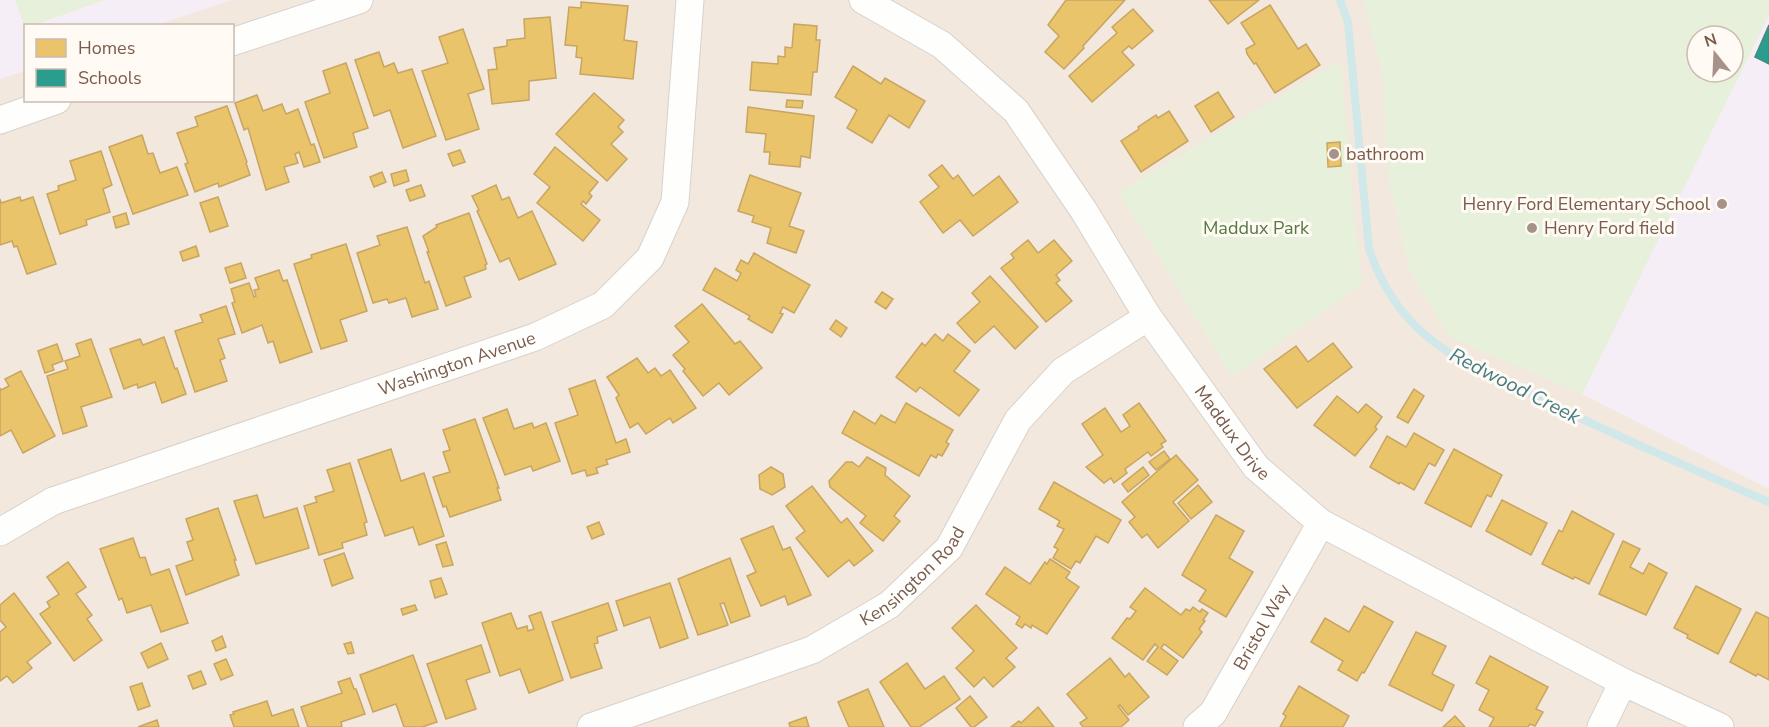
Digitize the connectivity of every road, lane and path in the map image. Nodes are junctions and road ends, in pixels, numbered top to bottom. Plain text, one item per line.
1 (359, 0) edge
2 (690, 0) edge
3 (863, 0) edge
4 (234, 41) edge
5 (51, 102) edge
6 (0, 120) edge
7 (1148, 316) junction
8 (1321, 523) junction
9 (0, 532) edge
10 (1623, 682) junction
11 (591, 727) edge
12 (1197, 727) edge
13 (1601, 727) edge
14 (1720, 727) edge

1 - 4 street
2 - 9 street, Washington Avenue
3 - 7 street, Maddux Drive
5 - 6 street
7 - 8 street, Maddux Drive
7 - 11 street, Kensington Road
8 - 10 street, Maddux Drive
8 - 12 street, Bristol Way
10 - 13 street
10 - 14 street, Maddux Drive

